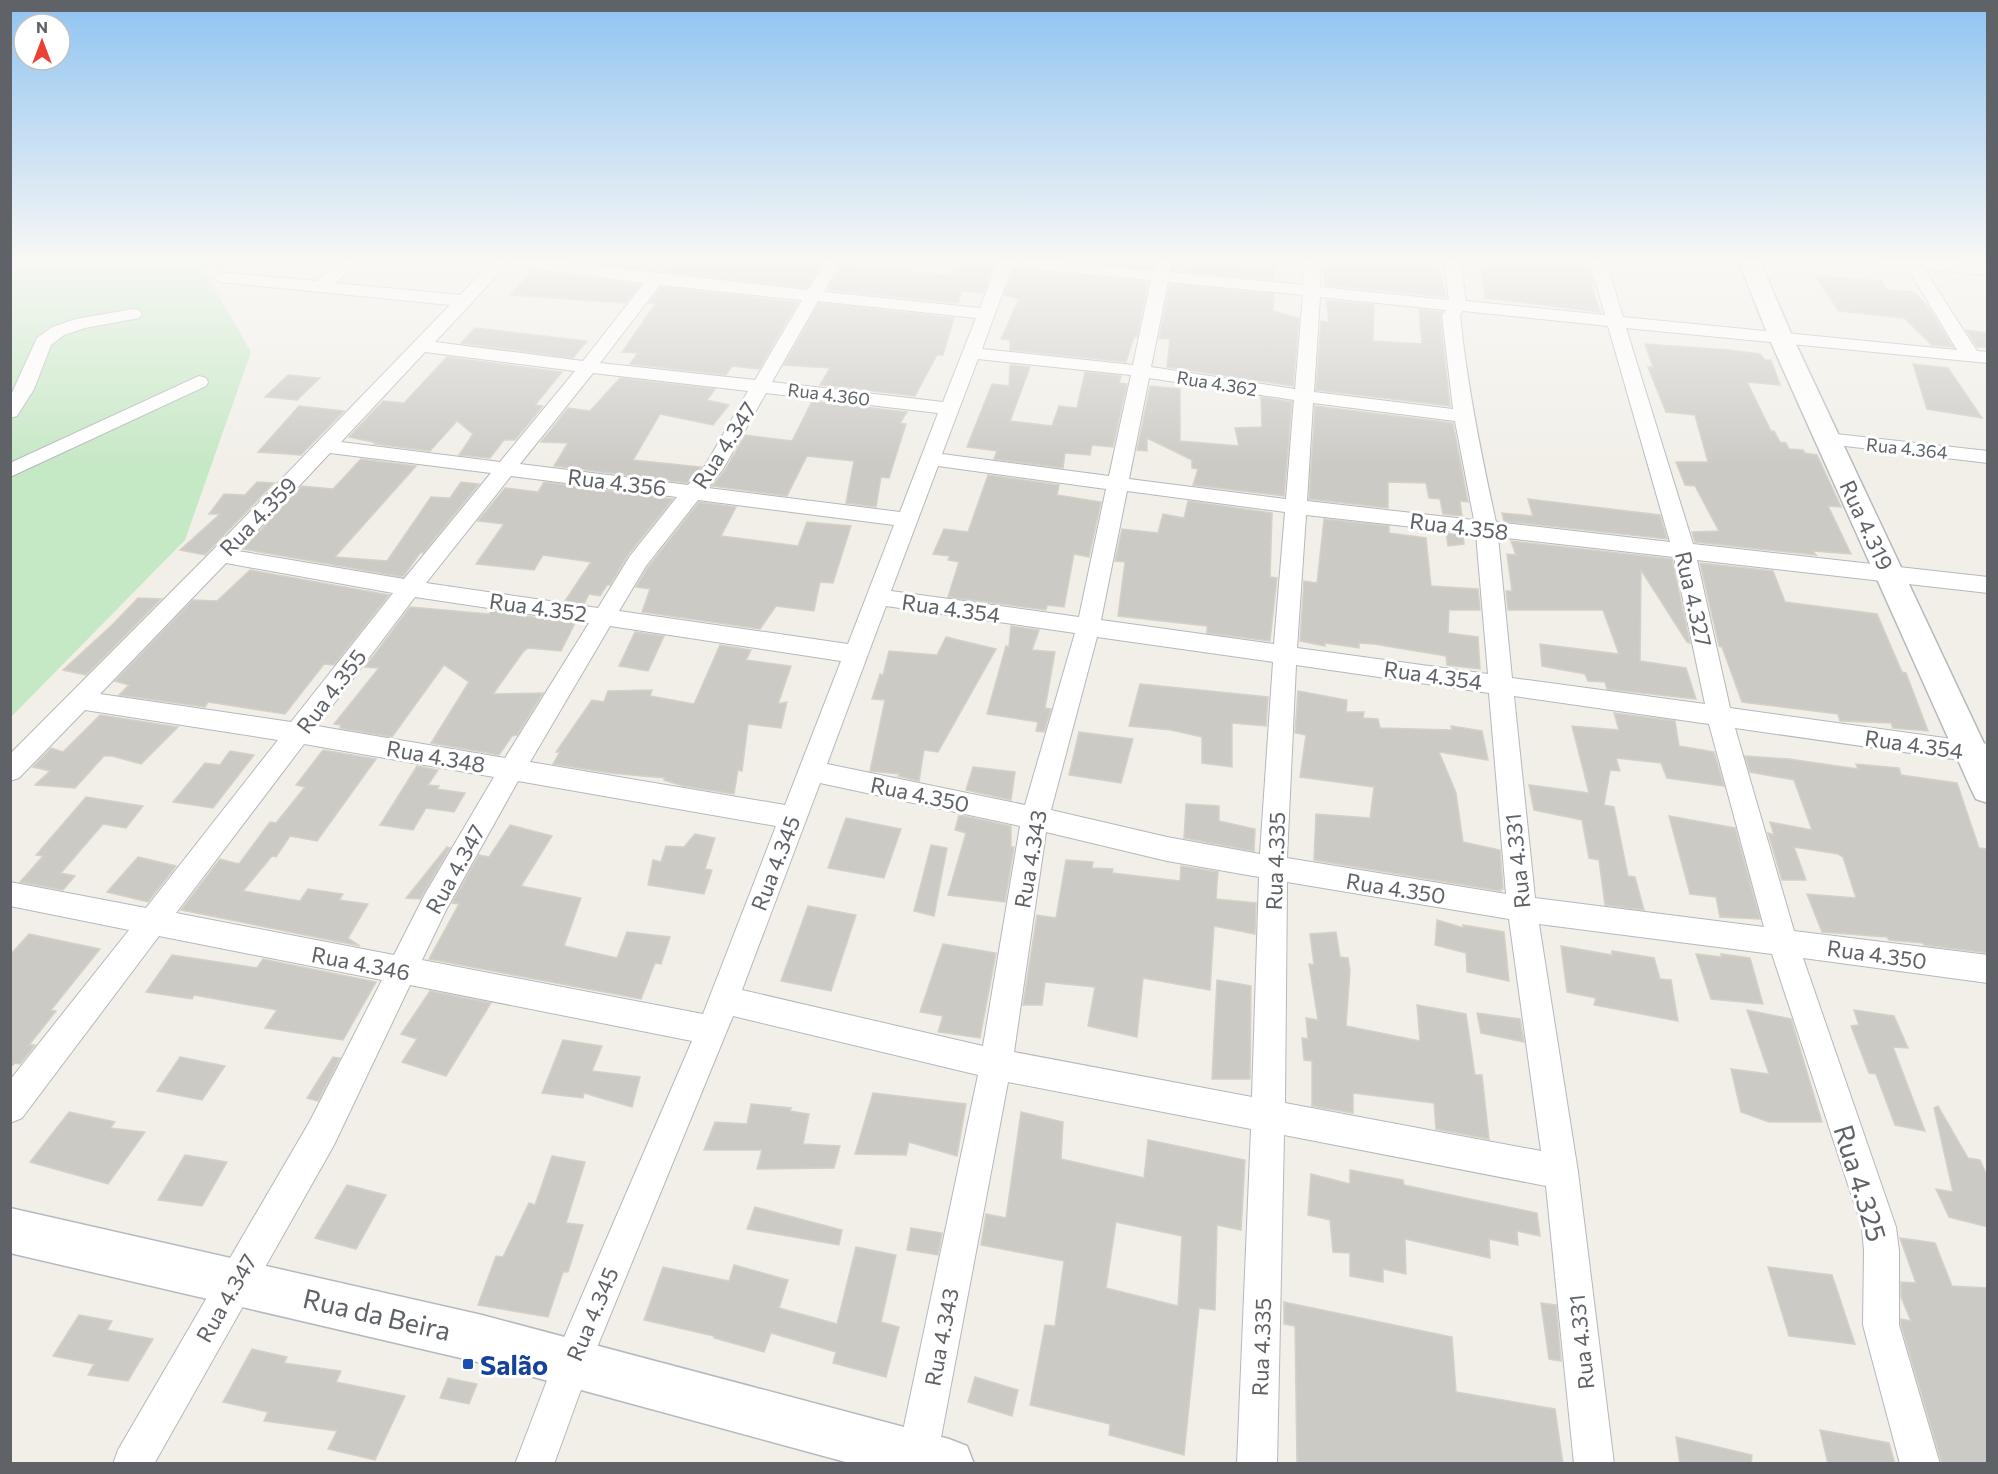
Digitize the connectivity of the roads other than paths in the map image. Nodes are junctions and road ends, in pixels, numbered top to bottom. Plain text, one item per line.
1 (68, 328) edge
2 (439, 328) edge
3 (618, 328) edge
4 (794, 328) edge
5 (980, 328) edge
6 (1151, 328) edge
7 (1309, 328) edge
8 (1453, 328) edge
9 (1618, 328) edge
10 (1675, 328) edge
11 (1776, 328) edge
12 (1958, 328) edge
13 (1780, 338) junction
14 (422, 346) junction
15 (971, 353) junction
16 (1979, 357) edge
17 (587, 368) junction
18 (1142, 372) junction
19 (199, 382) dead end
20 (762, 386) junction
21 (1304, 396) junction
22 (949, 409) junction
23 (10, 412) edge
24 (1464, 416) junction
25 (1827, 439) junction
26 (326, 446) junction
27 (1988, 457) edge
28 (931, 459) junction
29 (506, 468) junction
30 (10, 471) edge
31 (1118, 483) junction
32 (695, 491) junction
33 (1296, 507) junction
34 (907, 520) junction
35 (1486, 528) junction
36 (1684, 552) junction
37 (221, 555) junction
38 (1889, 572) junction
39 (1988, 585) edge
40 (409, 588) junction
41 (877, 597) junction
42 (604, 616) junction
43 (1088, 628) junction
44 (856, 654) junction
45 (1285, 655) junction
46 (1500, 684) junction
47 (79, 700) junction
48 (1720, 718) junction
49 (298, 733) junction
50 (1979, 752) edge
51 (512, 769) junction
52 (10, 771) edge
53 (811, 771) junction
54 (1988, 789) edge
55 (793, 818) junction
56 (1035, 818) junction
57 (1273, 868) junction
58 (10, 894) edge
59 (1522, 909) junction
60 (152, 923) junction
61 (1783, 942) junction
62 (1988, 969) edge
63 (402, 972) junction
64 (723, 1000) junction
65 (712, 1030) junction
66 (996, 1064) junction
67 (10, 1107) edge
68 (1268, 1118) junction
69 (1561, 1172) junction
70 (10, 1230) edge
71 (236, 1280) junction
72 (572, 1362) junction
73 (928, 1461) edge
74 (132, 1464) edge
75 (534, 1464) edge
76 (1257, 1464) edge
77 (1594, 1464) edge
78 (1920, 1464) edge

1 - 23 street
2 - 14 street, Rua 4.359
3 - 17 street, Rua 4.355
4 - 20 street, Rua 4.347
5 - 15 street, Rua 4.345
6 - 18 street, Rua 4.343
7 - 21 street, Rua 4.335
8 - 24 street, Rua 4.331
9 - 36 street, Rua 4.327
10 - 13 street
11 - 13 street, Rua 4.319
12 - 16 street
13 - 16 street
13 - 25 street, Rua 4.319
14 - 17 street, Rua 4.360
14 - 26 street, Rua 4.359
15 - 18 street, Rua 4.362
15 - 22 street, Rua 4.345
17 - 20 street, Rua 4.360
17 - 29 street, Rua 4.355
18 - 21 street, Rua 4.362
18 - 31 street, Rua 4.343
19 - 30 street
20 - 22 street, Rua 4.360
20 - 32 street, Rua 4.347
21 - 24 street, Rua 4.362
21 - 33 street, Rua 4.335
22 - 28 street, Rua 4.345
24 - 35 street, Rua 4.331
25 - 27 street, Rua 4.364
25 - 38 street, Rua 4.319
26 - 29 street, Rua 4.356
26 - 37 street, Rua 4.359
28 - 31 street, Rua 4.358
28 - 34 street, Rua 4.345
29 - 32 street, Rua 4.356
29 - 40 street, Rua 4.355
31 - 33 street, Rua 4.358
31 - 43 street, Rua 4.343
32 - 34 street, Rua 4.356
32 - 42 street, Rua 4.347
33 - 35 street, Rua 4.358
33 - 45 street, Rua 4.335
34 - 41 street, Rua 4.345
35 - 36 street, Rua 4.358
35 - 46 street, Rua 4.331
36 - 38 street, Rua 4.358
36 - 48 street, Rua 4.327
37 - 40 street, Rua 4.352
37 - 47 street, Rua 4.359
38 - 39 street, Rua 4.358
38 - 50 street, Rua 4.319
40 - 42 street, Rua 4.352
40 - 49 street, Rua 4.355
41 - 43 street, Rua 4.354
41 - 44 street, Rua 4.345
42 - 44 street, Rua 4.352
42 - 51 street, Rua 4.347
43 - 45 street, Rua 4.354
43 - 56 street, Rua 4.343
44 - 53 street, Rua 4.345
45 - 46 street, Rua 4.354
45 - 57 street, Rua 4.335
46 - 48 street, Rua 4.354
46 - 59 street, Rua 4.331
47 - 49 street, Rua 4.348
47 - 52 street, Rua 4.359
48 - 50 street, Rua 4.354
48 - 61 street, Rua 4.327
49 - 51 street, Rua 4.348
49 - 60 street, Rua 4.355
50 - 54 street, Rua 4.319
51 - 55 street, Rua 4.348
51 - 63 street, Rua 4.347
53 - 55 street, Rua 4.345
53 - 56 street, Rua 4.350
55 - 64 street, Rua 4.345
56 - 57 street, Rua 4.350
56 - 66 street, Rua 4.343
57 - 59 street, Rua 4.350
57 - 68 street, Rua 4.335
58 - 60 street, Rua 4.346
59 - 61 street, Rua 4.350
59 - 69 street, Rua 4.331
60 - 63 street, Rua 4.346
60 - 67 street, Rua 4.355
61 - 62 street, Rua 4.350
61 - 78 street, Rua 4.325
63 - 65 street, Rua 4.346
63 - 71 street, Rua 4.347
64 - 65 street, Rua 4.345
64 - 66 street
65 - 72 street, Rua 4.345
66 - 68 street
66 - 73 street, Rua 4.343
68 - 69 street
68 - 76 street, Rua 4.335
69 - 77 street, Rua 4.331
70 - 71 street, Rua da Beira
71 - 72 street, Rua da Beira
71 - 74 street, Rua 4.347
72 - 73 street, Rua da Beira
72 - 75 street, Rua 4.345

